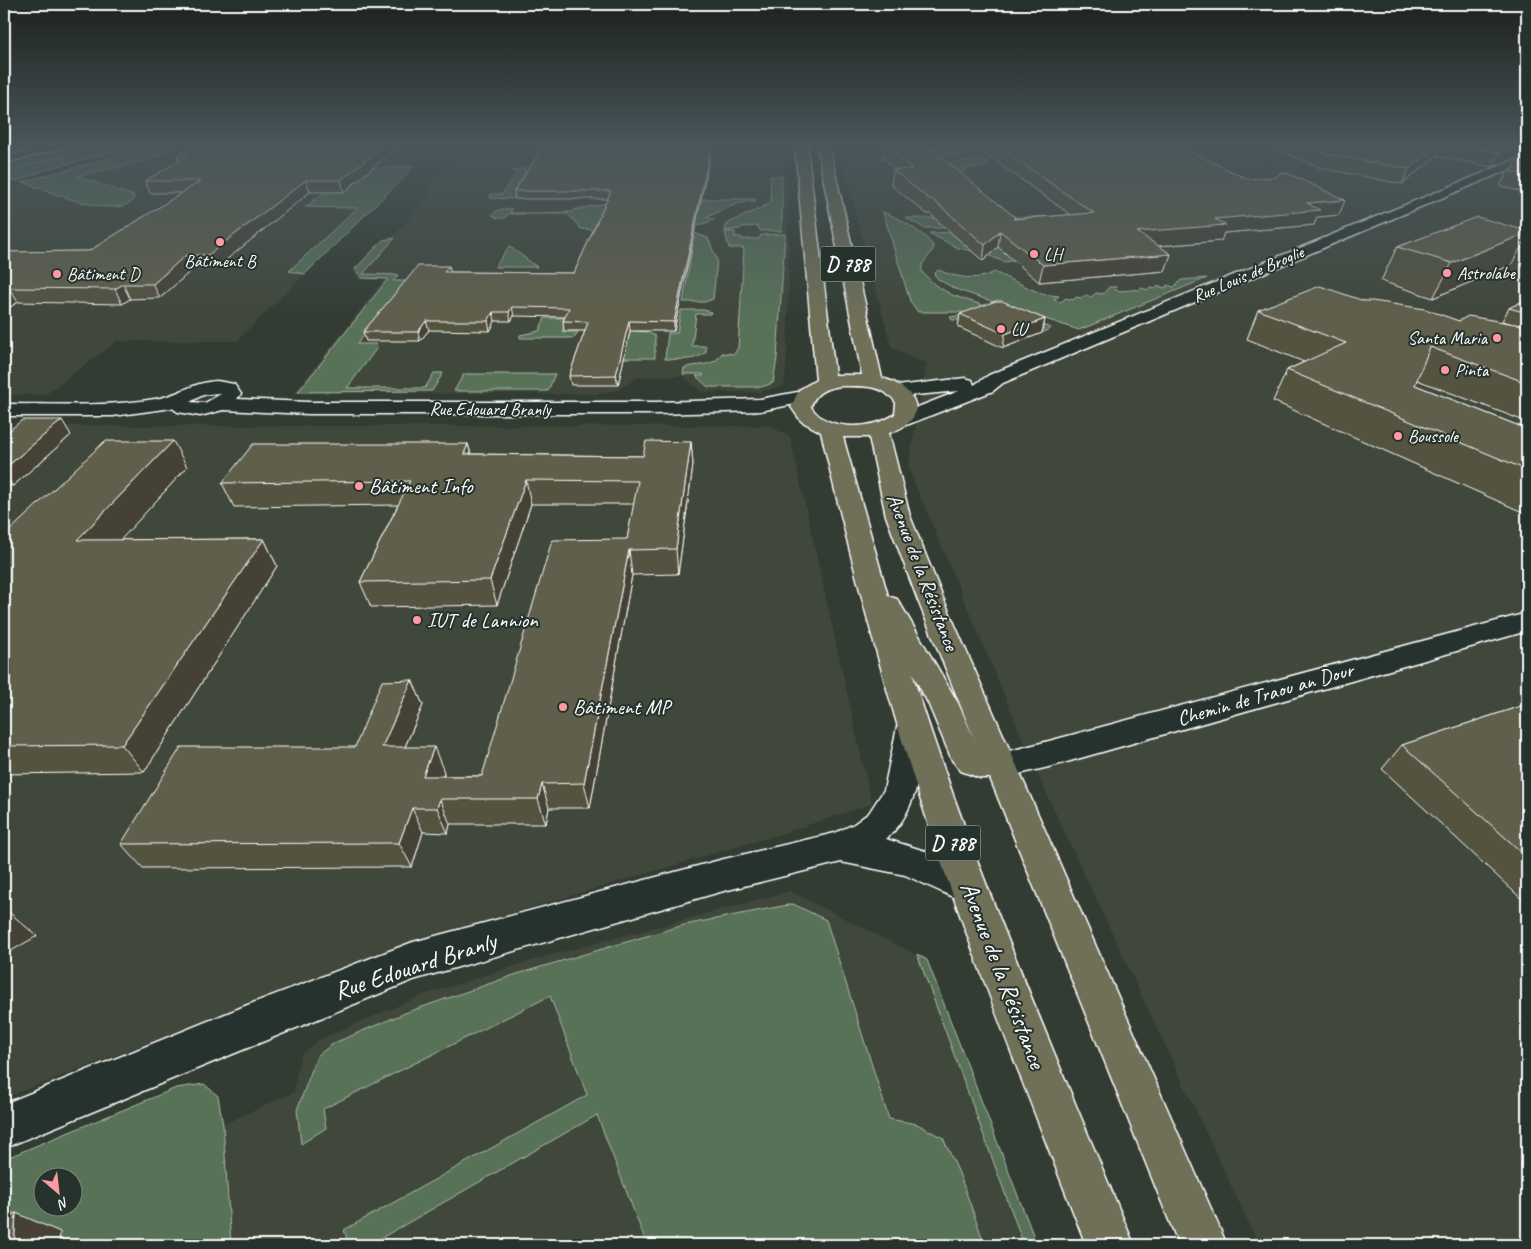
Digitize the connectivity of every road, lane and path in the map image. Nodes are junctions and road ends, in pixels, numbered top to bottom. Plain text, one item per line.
1 (807, 204) edge
2 (835, 204) edge
3 (1416, 204) edge
4 (996, 379) junction
5 (873, 382) junction
6 (826, 383) junction
7 (895, 391) junction
8 (4, 410) edge
9 (814, 414) junction
10 (890, 425) junction
11 (862, 558) junction
12 (1527, 622) edge
13 (913, 727) junction
14 (1001, 765) junction
15 (841, 847) junction
16 (968, 887) junction
17 (4, 1126) edge
18 (1110, 1245) edge
19 (1203, 1245) edge

1 - 6 main road, D 788
2 - 5 main road, D 788
3 - 4 street, Rue Louis de Broglie
4 - 7 street, Rue Louis de Broglie
4 - 10 street, Rue Louis de Broglie
5 - 6 main road
5 - 7 main road
6 - 9 main road
7 - 10 main road, Avenue de la Résistance
8 - 9 street, Rue Edouard Branly
9 - 10 main road
9 - 11 main road, Avenue de la Résistance / D 788
10 - 14 main road, Avenue de la Résistance
11 - 13 main road, Avenue de la Résistance / D 788
11 - 14 main road, Avenue de la Résistance
12 - 14 street, Chemin de Traou an Dour
13 - 15 street, Rue Edouard Branly
13 - 16 main road, Avenue de la Résistance / D 788
14 - 19 main road, Avenue de la Résistance
15 - 16 street, Rue Edouard Branly
15 - 17 street, Rue Edouard Branly
16 - 18 main road, Avenue de la Résistance / D 788

